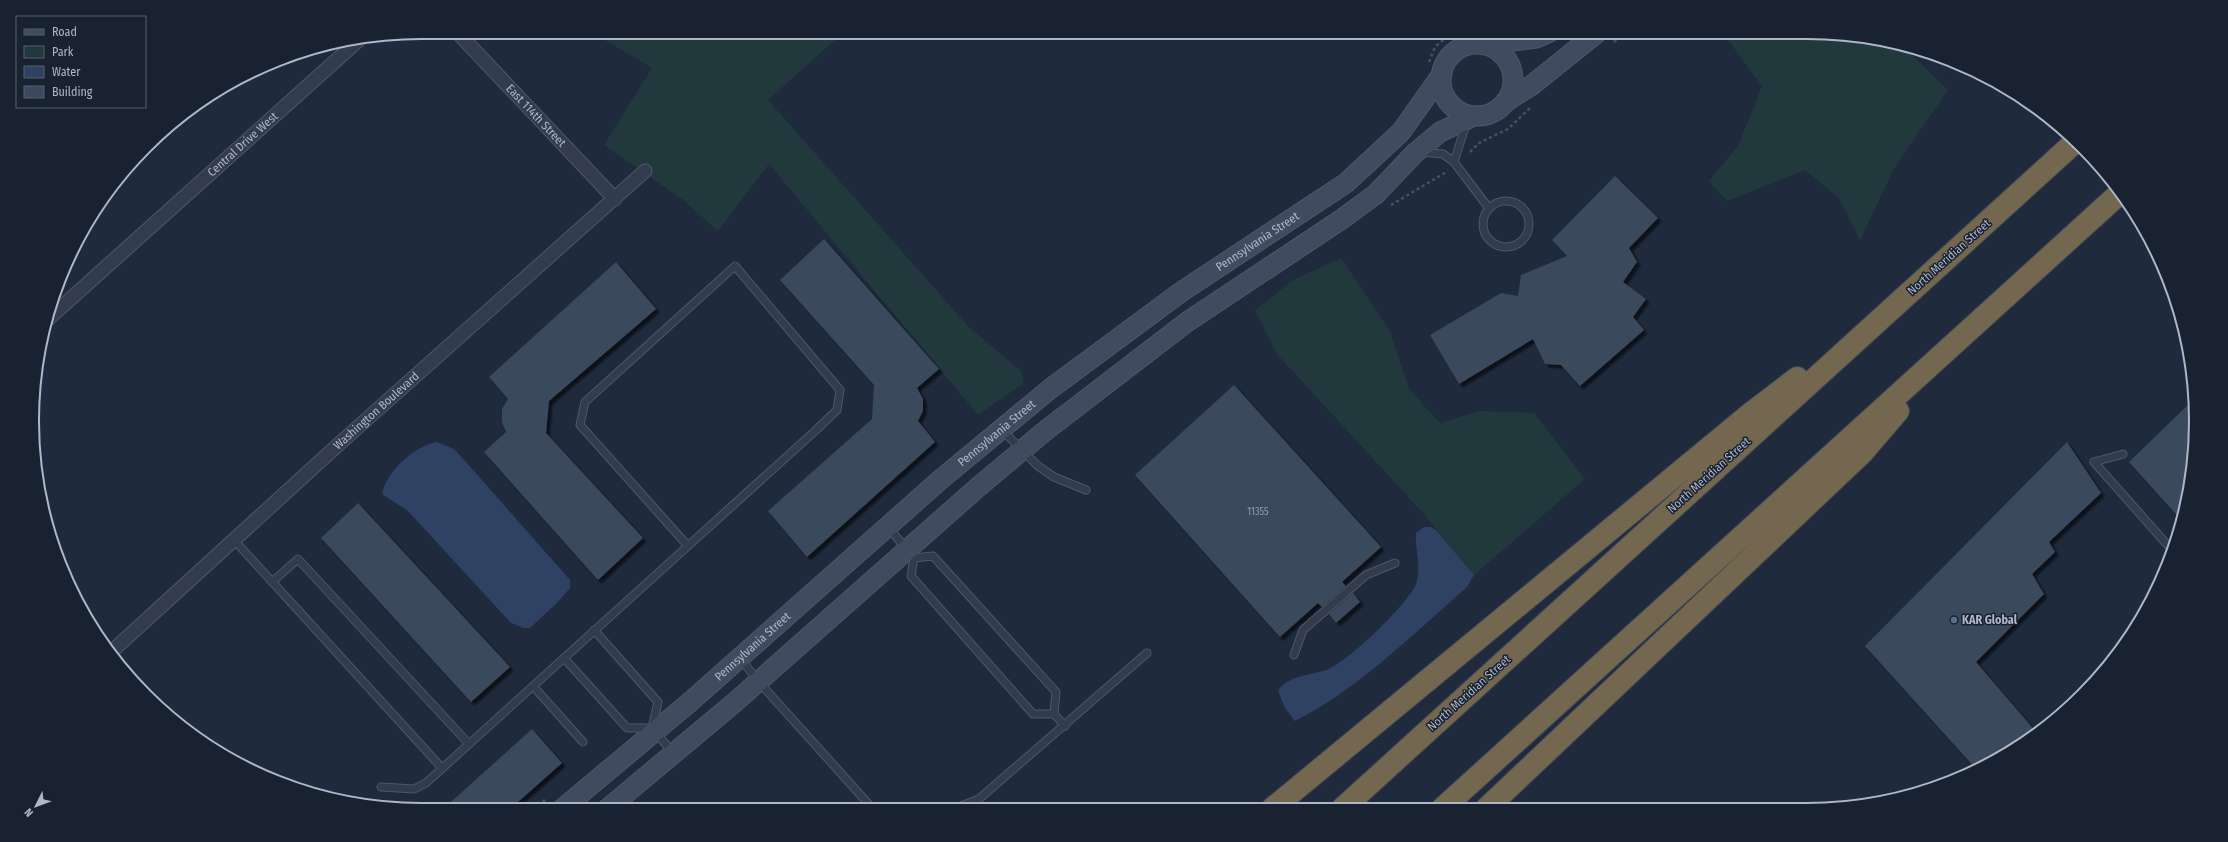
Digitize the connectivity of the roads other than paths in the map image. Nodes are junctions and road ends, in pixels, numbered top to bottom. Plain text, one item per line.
1 (464, 39) edge
2 (1529, 39) edge
3 (1589, 39) edge
4 (353, 45) edge
5 (1485, 45) junction
6 (1442, 74) junction
7 (1505, 102) junction
8 (1471, 117) junction
9 (2071, 145) edge
10 (1415, 153) junction
11 (1454, 162) junction
12 (645, 171) dead end
13 (2116, 197) edge
14 (615, 199) junction
15 (1488, 207) junction
16 (1909, 293) junction
17 (55, 313) edge
18 (1959, 340) junction
19 (1001, 429) junction
20 (1021, 451) junction
21 (2123, 454) dead end
22 (1086, 490) dead end
23 (888, 527) junction
24 (234, 540) junction
25 (2169, 545) edge
26 (688, 546) junction
27 (910, 554) junction
28 (1395, 563) dead end
29 (272, 582) junction
30 (594, 630) junction
31 (114, 649) edge
32 (1148, 653) dead end
33 (1294, 655) dead end
34 (564, 658) junction
35 (740, 658) junction
36 (758, 681) junction
37 (532, 686) junction
38 (1054, 714) junction
39 (1064, 726) junction
40 (654, 730) junction
41 (583, 742) dead end
42 (469, 744) junction
43 (673, 753) junction
44 (442, 768) junction
45 (381, 787) dead end
46 (571, 803) edge
47 (614, 803) edge
48 (868, 803) edge
49 (969, 803) edge
50 (1279, 803) edge
51 (1348, 803) edge
52 (1449, 803) edge
53 (1492, 803) edge

1 - 14 street, East 114th Street
2 - 5 main road
3 - 7 main road
4 - 17 street, Central Drive West
5 - 6 main road
5 - 7 main road
6 - 8 main road
6 - 19 main road, Pennsylvania Street
7 - 8 main road
8 - 10 main road
8 - 11 lane
9 - 16 highway, North Meridian Street
10 - 11 lane
10 - 20 main road
11 - 15 lane
12 - 14 street, Washington Boulevard
13 - 18 highway
14 - 24 street, Washington Boulevard
15 - 15 lane
16 - 50 highway
16 - 51 highway, North Meridian Street
18 - 52 highway
18 - 53 highway
19 - 20 lane
19 - 23 main road, Pennsylvania Street
20 - 22 lane
20 - 27 main road
21 - 25 lane
23 - 27 lane
23 - 35 main road, Pennsylvania Street
24 - 29 lane
24 - 31 street, Washington Boulevard
26 - 26 lane
26 - 30 lane
27 - 36 main road
27 - 38 lane
27 - 38 lane
28 - 33 lane
29 - 42 lane
29 - 44 lane
30 - 34 lane
30 - 40 lane
32 - 39 lane
34 - 37 lane
34 - 40 lane
35 - 36 lane
35 - 40 main road, Pennsylvania Street
36 - 43 main road
36 - 48 lane
37 - 41 lane
37 - 42 lane
38 - 39 lane
39 - 49 lane
40 - 43 lane
40 - 46 main road, Pennsylvania Street
42 - 44 lane
43 - 47 main road
44 - 45 lane

